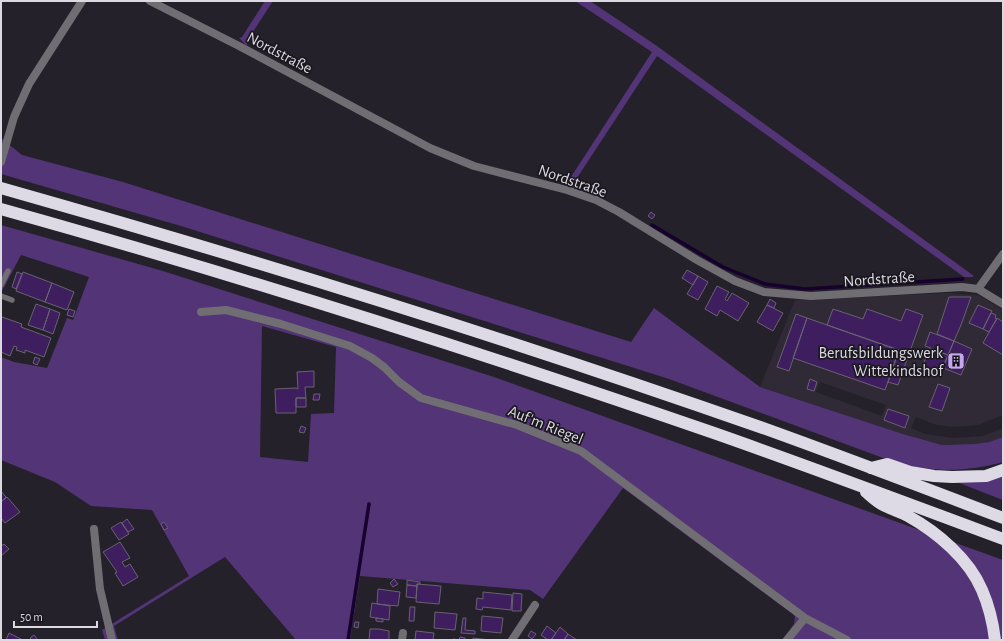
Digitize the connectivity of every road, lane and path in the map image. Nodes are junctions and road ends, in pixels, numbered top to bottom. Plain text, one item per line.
1 (82, 1) edge
2 (150, 1) edge
3 (2, 158) edge
4 (1, 188) edge
5 (1, 209) edge
6 (1003, 254) edge
7 (8, 271) dead end
8 (1, 285) edge
9 (978, 289) junction
10 (1, 296) edge
11 (12, 300) dead end
12 (1003, 304) edge
13 (201, 312) dead end
14 (871, 468) junction
15 (1003, 470) edge
16 (855, 484) junction
17 (1003, 518) edge
18 (94, 529) dead end
19 (1003, 539) edge
20 (535, 605) dead end
21 (805, 618) junction
22 (112, 640) edge
23 (512, 640) edge
24 (787, 640) edge
25 (847, 640) edge
26 (995, 640) edge

1 - 3 street
2 - 9 street, Nordstraße
4 - 14 highway
5 - 16 highway
6 - 9 street
7 - 8 lane
9 - 12 street, Nordstraße
10 - 11 lane
13 - 21 street, Auf'm Riegel
14 - 15 highway
14 - 17 highway
16 - 19 highway
16 - 26 highway
18 - 22 street
20 - 23 street
21 - 24 street
21 - 25 street, Auf'm Riegel

